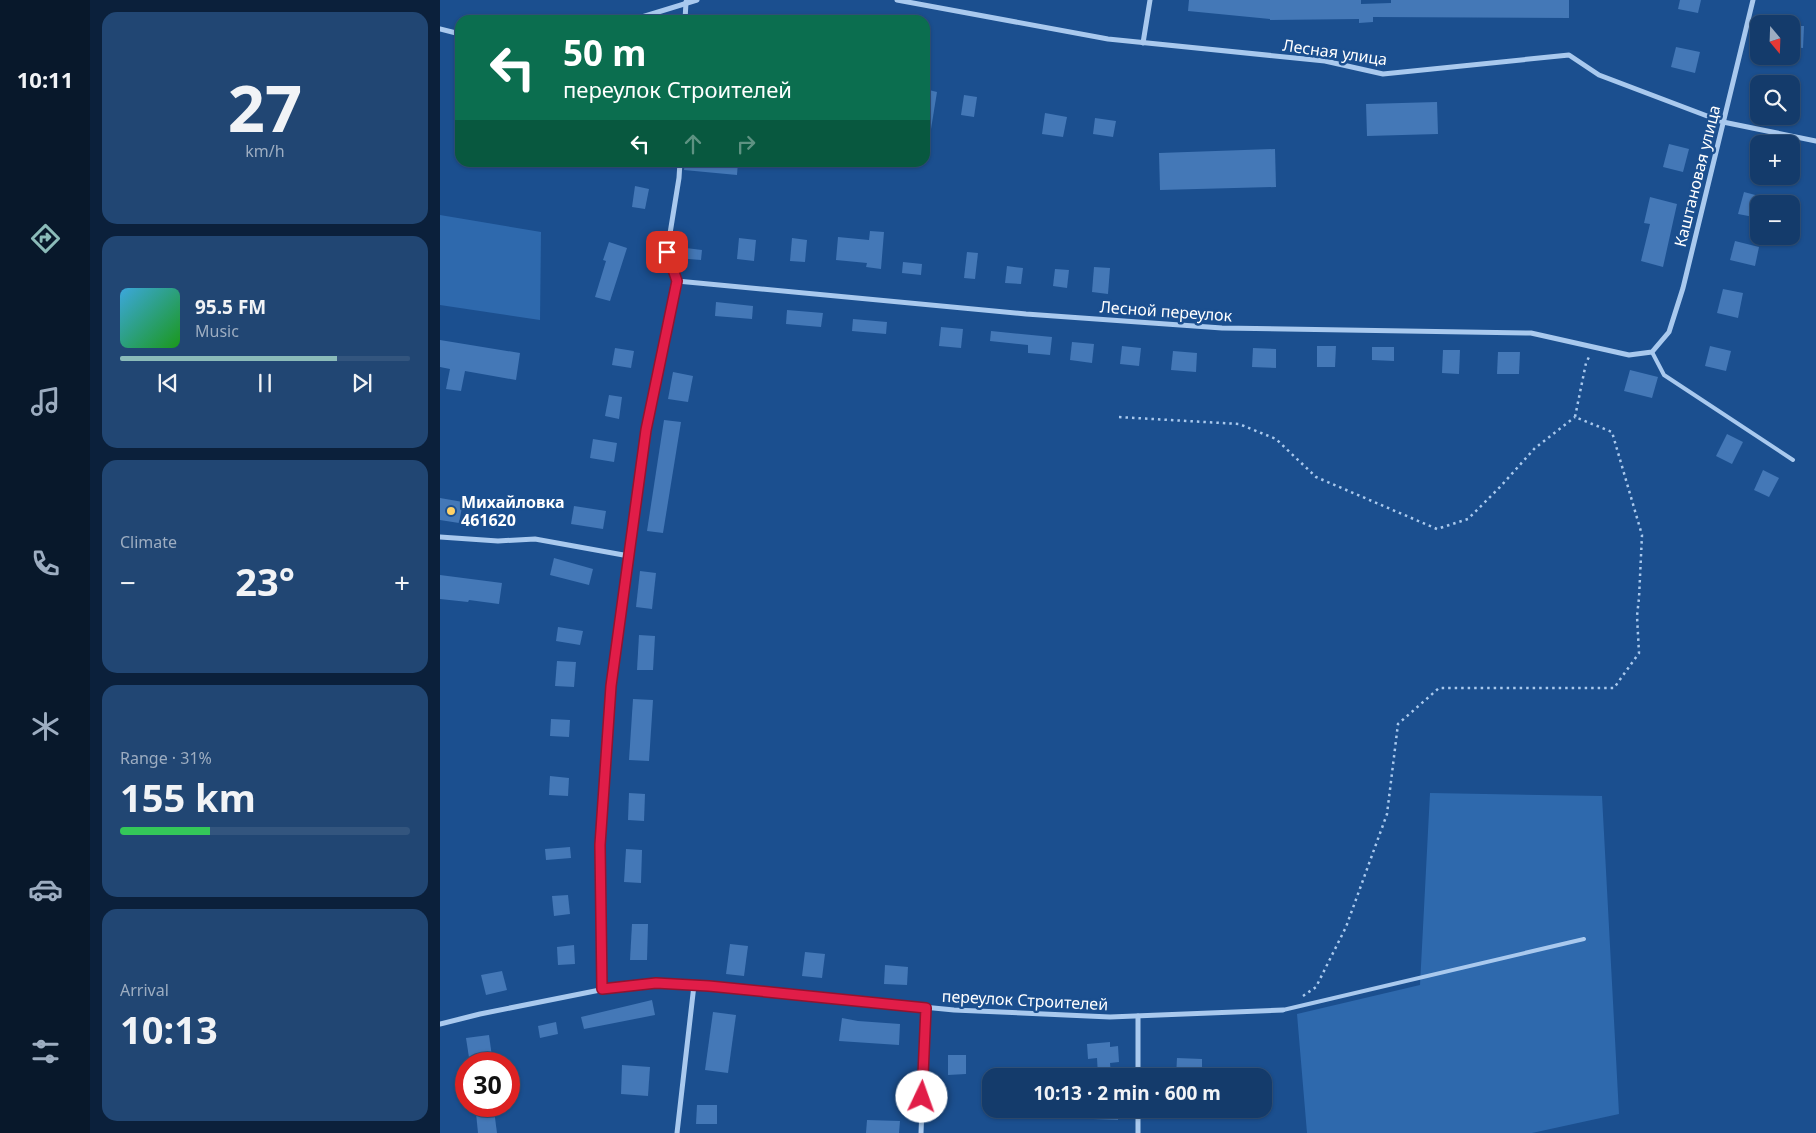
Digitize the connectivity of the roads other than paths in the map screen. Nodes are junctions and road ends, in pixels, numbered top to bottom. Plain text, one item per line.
1 (697, 0) edge
2 (897, 0) edge
3 (1150, 0) edge
4 (1753, 0) edge
5 (686, 2) junction
6 (647, 15) edge
7 (685, 15) edge
8 (440, 29) edge
9 (455, 33) edge
10 (1143, 42) junction
11 (1723, 122) junction
12 (1816, 141) edge
13 (680, 167) edge
14 (677, 281) junction
15 (1652, 352) junction
16 (1793, 460) dead end
17 (440, 537) edge
18 (629, 556) junction
19 (1584, 938) dead end
20 (694, 985) junction
21 (602, 989) junction
22 (926, 1008) junction
23 (1284, 1010) joint
24 (1138, 1016) junction
25 (440, 1024) edge
26 (1138, 1068) edge
27 (1138, 1118) edge
28 (677, 1133) edge
29 (921, 1133) edge
30 (1138, 1133) edge

1 - 5 street
2 - 10 street, Лесная улица
3 - 10 street
4 - 11 street, Каштановая улица
5 - 6 street
5 - 7 street
8 - 9 street
10 - 11 street, Лесная улица
11 - 12 street, Лесная улица
11 - 15 street, Каштановая улица
13 - 14 street
14 - 15 street, Лесной переулок
14 - 18 street
15 - 16 lane
17 - 18 street
18 - 21 street
19 - 23 lane
20 - 21 street, переулок Строителей
20 - 22 street, переулок Строителей
20 - 28 street
21 - 25 street, переулок Строителей
22 - 24 street, переулок Строителей
22 - 29 street
23 - 24 street, переулок Строителей
24 - 26 street
27 - 30 street

